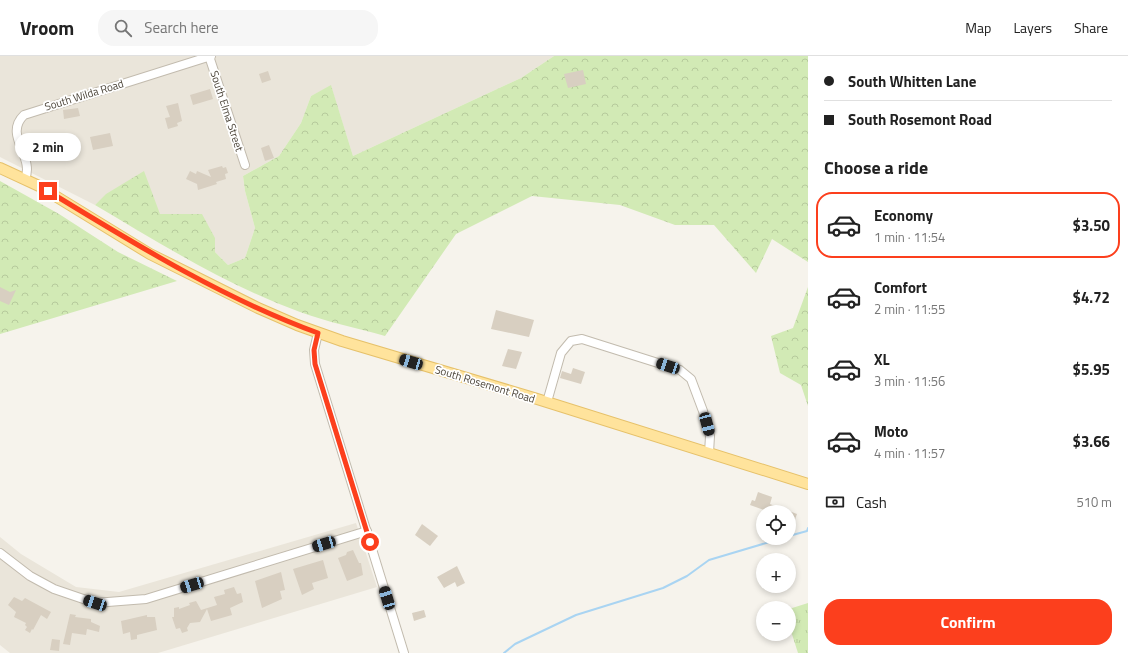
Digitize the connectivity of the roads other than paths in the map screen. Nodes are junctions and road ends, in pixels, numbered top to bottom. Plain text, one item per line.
1 (210, 56) edge
2 (245, 165) dead end
3 (0, 168) edge
4 (25, 178) junction
5 (318, 333) junction
6 (547, 402) junction
7 (710, 453) junction
8 (808, 484) edge
9 (367, 531) junction
10 (0, 553) edge
11 (404, 653) edge

1 - 2 street, South Elma Street
1 - 4 street, South Wilda Road
3 - 4 main road, South Rosemont Road
4 - 5 main road, South Rosemont Road
5 - 6 main road, South Rosemont Road
5 - 9 street
6 - 7 main road, South Rosemont Road
6 - 7 street
7 - 8 main road, South Rosemont Road
9 - 10 street
9 - 11 street

